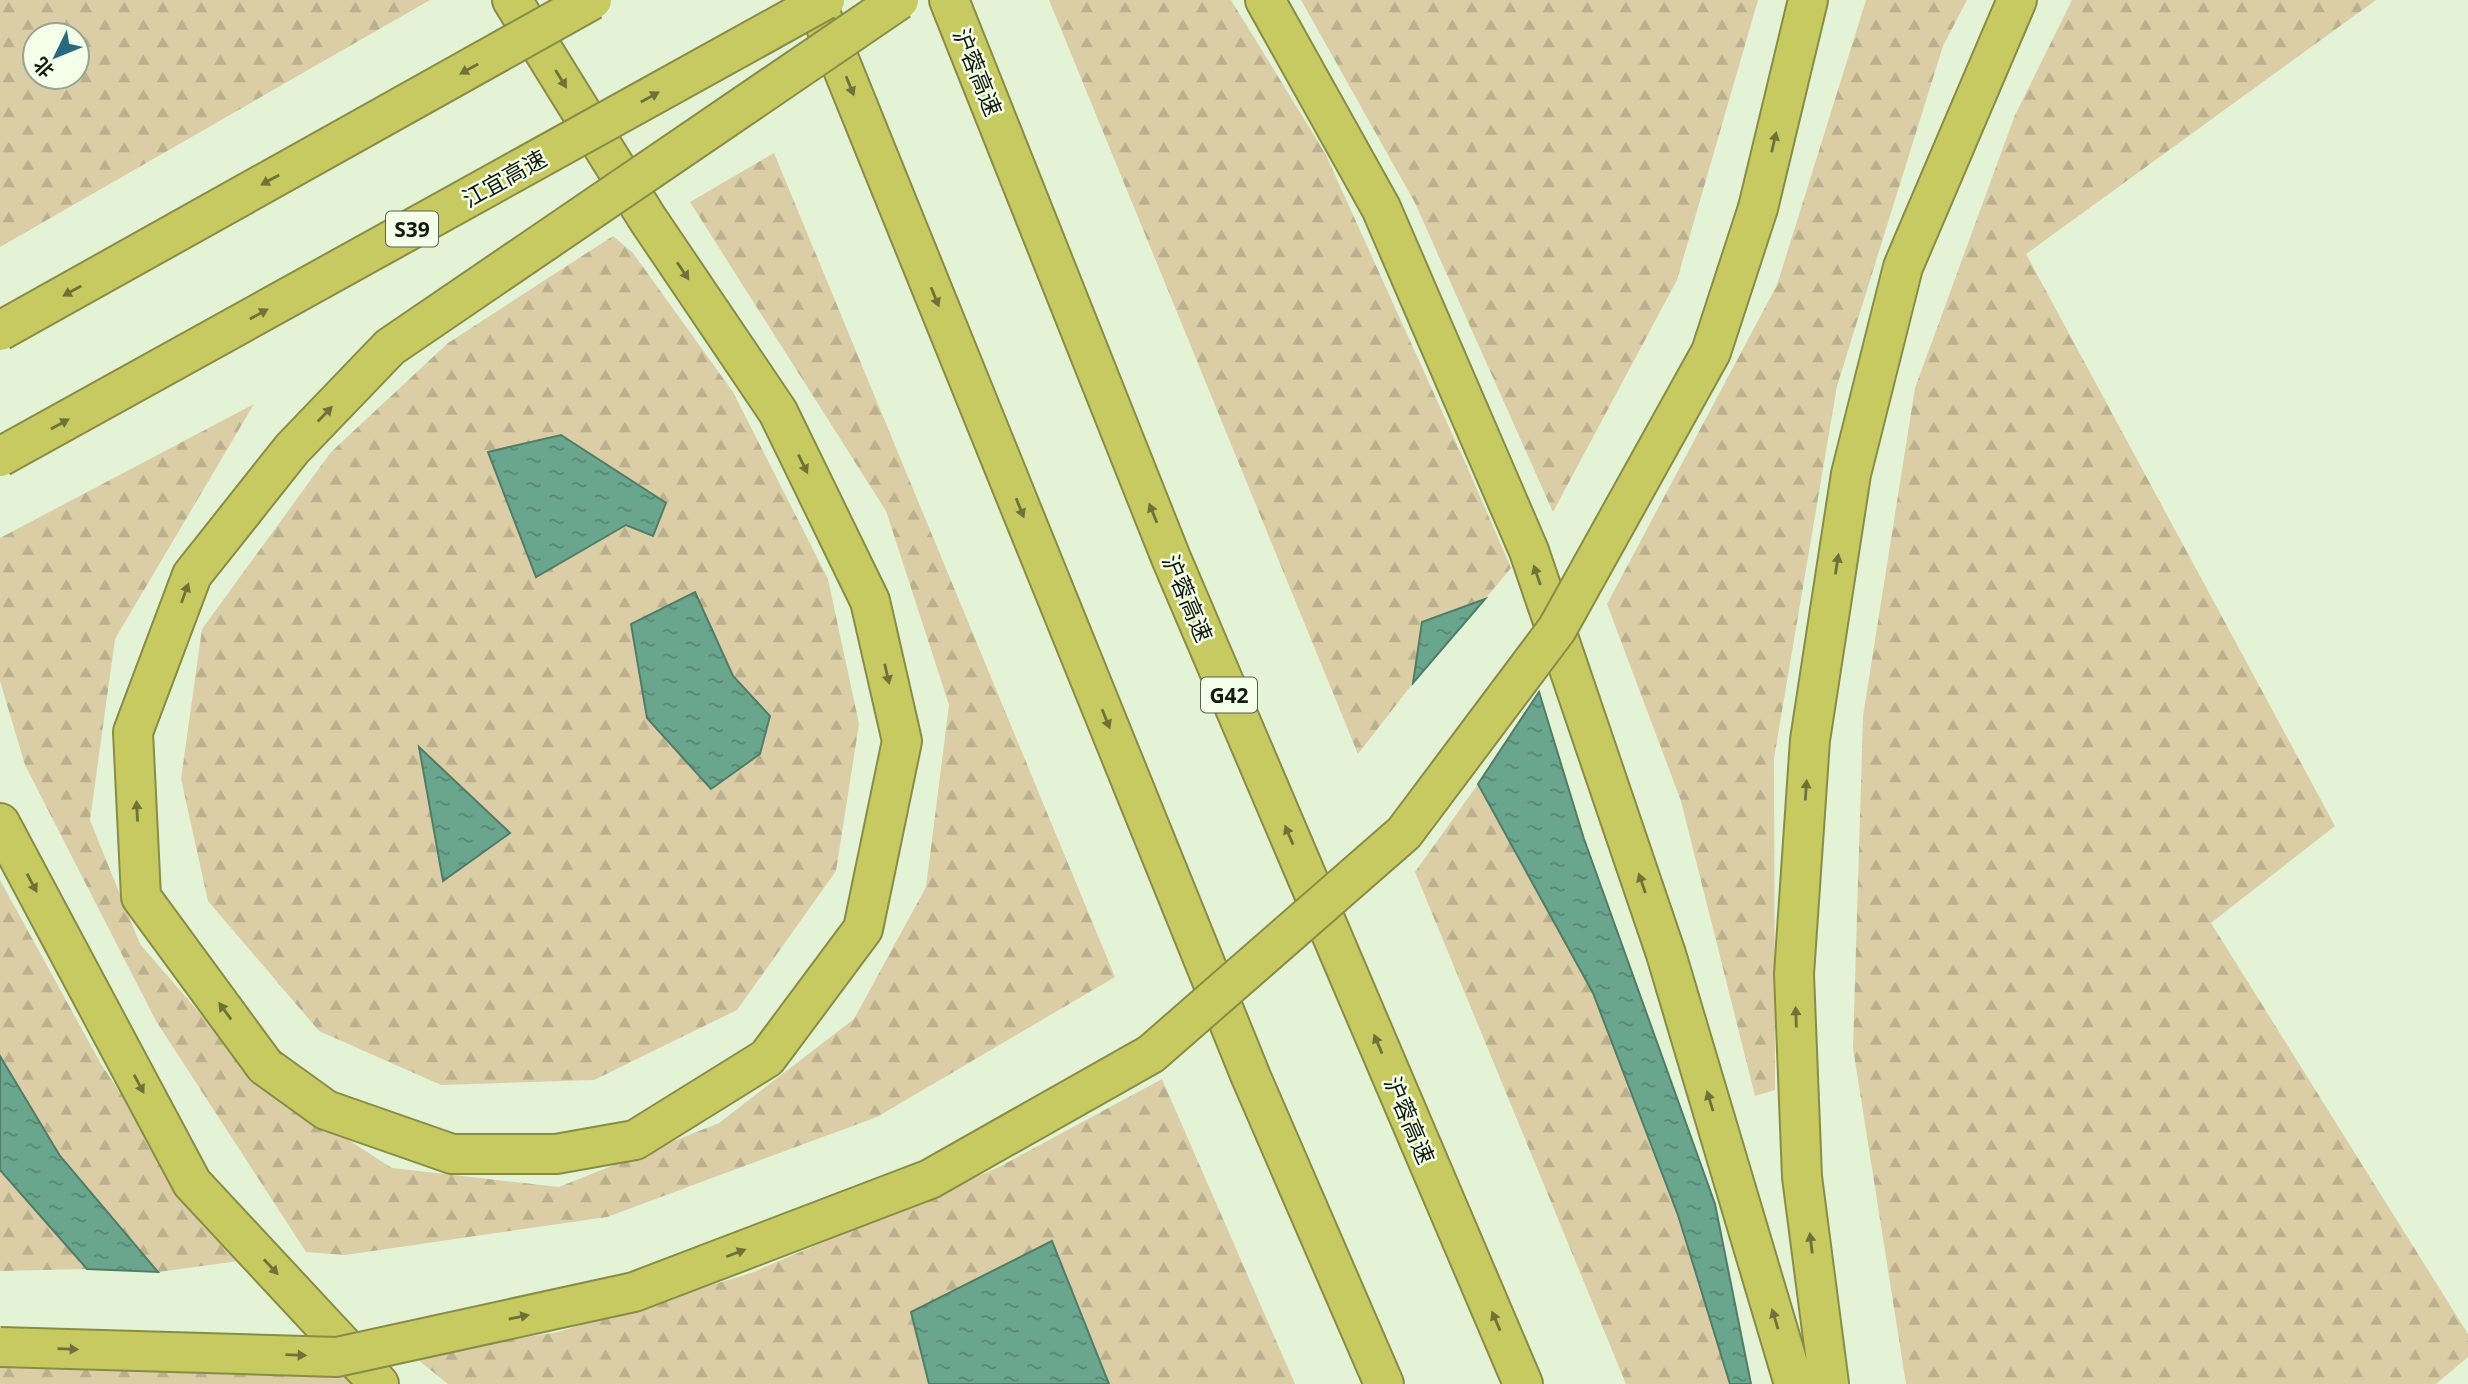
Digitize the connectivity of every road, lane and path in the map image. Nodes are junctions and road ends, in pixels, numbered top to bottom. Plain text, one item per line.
1 (512, 0) edge
2 (592, 0) edge
3 (815, 0) edge
4 (825, 0) edge
5 (899, 0) edge
6 (949, 0) edge
7 (1265, 0) edge
8 (1808, 0) edge
9 (2017, 0) edge
10 (0, 331) edge
11 (0, 457) edge
12 (0, 823) edge
13 (0, 1347) edge
14 (379, 1384) edge
15 (1384, 1384) edge
16 (1523, 1384) edge
17 (1794, 1384) edge
18 (1829, 1384) edge

1 -> 5 highway, bridge
2 -> 10 highway, bridge
3 -> 15 highway
11 -> 4 highway, 江宜高速 / S39, bridge
16 -> 6 highway, 沪蓉高速 / G42
17 -> 7 highway
13 -> 8 highway, bridge
18 -> 9 highway
12 -> 14 highway

